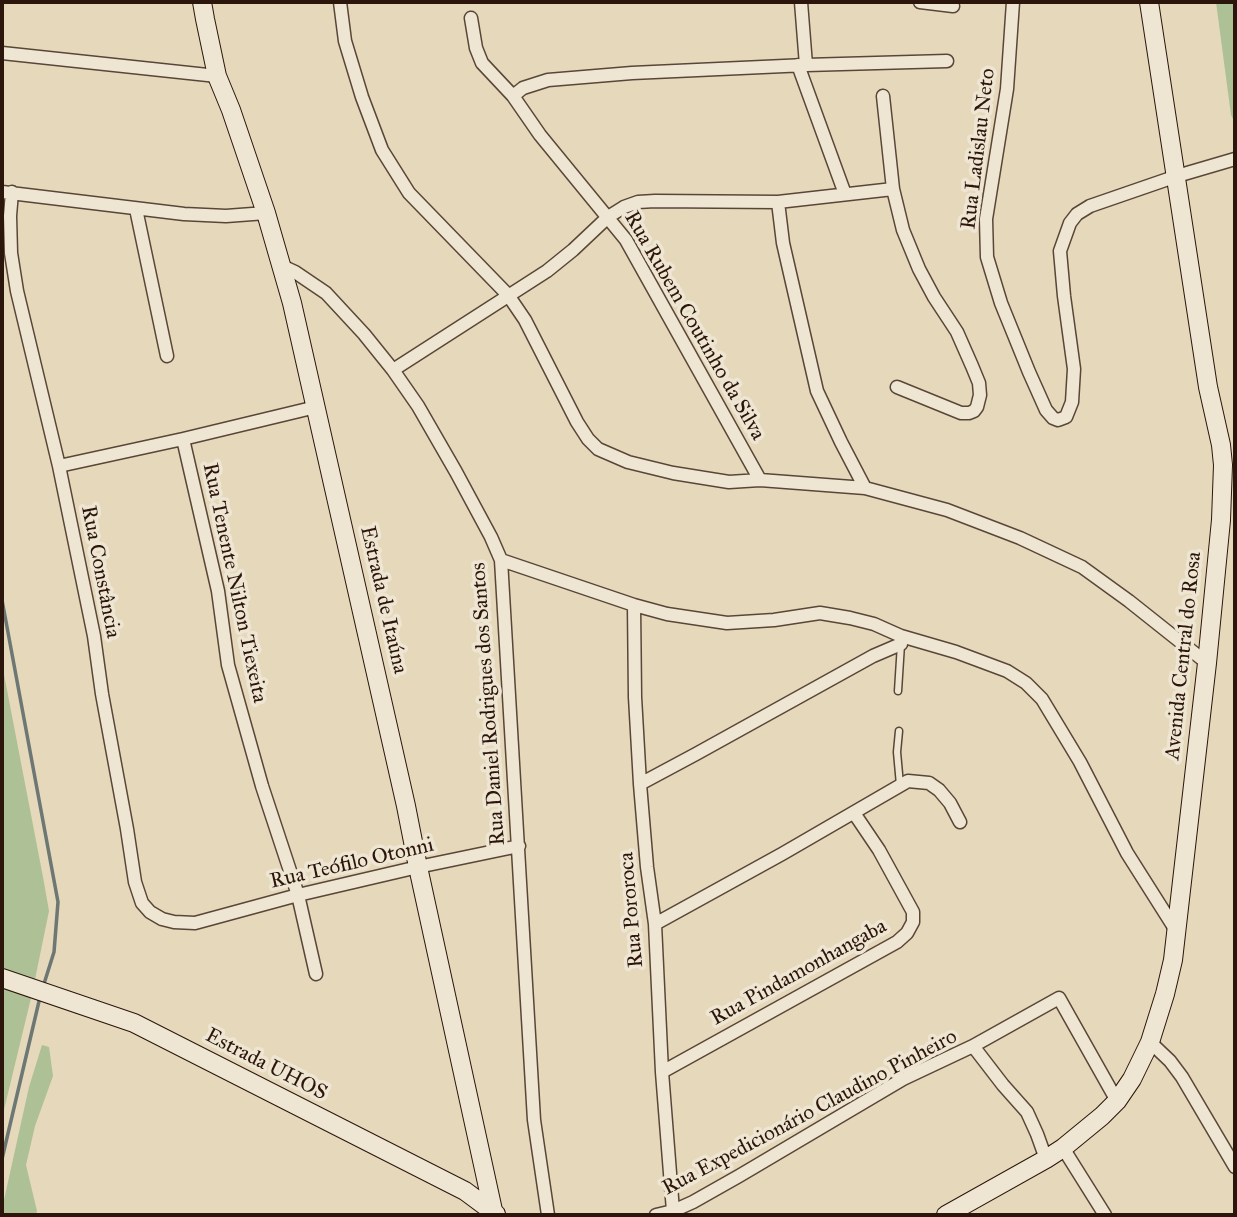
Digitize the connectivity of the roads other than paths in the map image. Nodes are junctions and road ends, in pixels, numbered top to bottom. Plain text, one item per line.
1 (202, 2) edge
2 (340, 2) edge
3 (801, 2) edge
4 (920, 2) edge
5 (1013, 2) edge
6 (1150, 2) edge
7 (953, 6) dead end
8 (471, 18) dead end
9 (2, 53) edge
10 (947, 61) dead end
11 (802, 65) junction
12 (217, 76) junction
13 (513, 96) junction
14 (883, 96) dead end
15 (1235, 159) edge
16 (1177, 176) junction
17 (892, 189) junction
18 (7, 192) edge
19 (845, 194) junction
20 (778, 202) junction
21 (136, 209) junction
22 (266, 214) junction
23 (608, 217) junction
24 (282, 266) junction
25 (508, 295) junction
26 (167, 356) dead end
27 (393, 370) junction
28 (897, 387) dead end
29 (316, 407) junction
30 (183, 439) junction
31 (59, 466) junction
32 (1229, 466) edge
33 (760, 480) junction
34 (865, 488) junction
35 (501, 560) junction
36 (634, 605) junction
37 (901, 640) junction
38 (1207, 663) junction
39 (898, 691) dead end
40 (899, 731) dead end
41 (640, 784) junction
42 (900, 785) junction
43 (854, 813) junction
44 (960, 822) dead end
45 (519, 846) junction
46 (418, 867) junction
47 (298, 895) junction
48 (195, 923) joint
49 (655, 924) junction
50 (1177, 932) junction
51 (316, 974) dead end
52 (2, 978) edge
53 (1150, 1042) junction
54 (973, 1046) junction
55 (662, 1072) junction
56 (1117, 1101) junction
57 (1063, 1148) junction
58 (1046, 1159) junction
59 (1235, 1167) edge
60 (673, 1210) junction
61 (495, 1214) edge
62 (951, 1214) edge
63 (548, 1215) edge
64 (656, 1215) edge
65 (1105, 1215) edge

1 - 12 street, Estrada de Itaúna
2 - 25 street
3 - 11 street
4 - 7 street
5 - 16 street, Rua Ladislau Neto
6 - 16 street, Avenida Central do Rosa
8 - 13 street, Rua Rubem Coutinho da Silva
9 - 12 street
10 - 11 street
11 - 13 street
11 - 19 street
12 - 22 street, Estrada de Itaúna
13 - 23 street, Rua Rubem Coutinho da Silva
14 - 17 street
15 - 16 street
16 - 32 street, Avenida Central do Rosa
17 - 19 street
17 - 28 street
18 - 21 street
18 - 31 street, Rua Constância
19 - 20 street
20 - 23 street
20 - 34 street
21 - 22 street
21 - 26 street
22 - 24 street, Estrada de Itaúna
23 - 25 street
23 - 33 street, Rua Rubem Coutinho da Silva
24 - 27 street, Rua Daniel Rodrigues dos Santos
24 - 29 street, Estrada de Itaúna
25 - 27 street
25 - 33 street
27 - 35 street, Rua Daniel Rodrigues dos Santos
29 - 30 street
29 - 46 street, Estrada de Itaúna
30 - 31 street
30 - 47 street, Rua Tenente Nilton Tiexeita
31 - 48 street, Rua Constância
32 - 38 street, Avenida Central do Rosa
33 - 34 street
34 - 38 street
35 - 36 street
35 - 45 street, Rua Daniel Rodrigues dos Santos
36 - 37 street
36 - 41 street, Rua Pororoca
37 - 39 lane
37 - 41 street
37 - 50 street
38 - 50 street, Avenida Central do Rosa
40 - 42 lane
41 - 49 street, Rua Pororoca
42 - 43 street
42 - 44 street
43 - 49 street
43 - 55 street, Rua Pindamonhangaba
45 - 46 street, Rua Teófilo Otonni
45 - 63 street, Rua Daniel Rodrigues dos Santos
46 - 47 street, Rua Teófilo Otonni
46 - 61 street, Estrada de Itaúna
47 - 48 street, Rua Teófilo Otonni
47 - 51 street, Rua Tenente Nilton Tiexeita
49 - 55 street, Rua Pororoca
50 - 53 street, Avenida Central do Rosa
52 - 61 street, Estrada UHOS
53 - 56 street, Avenida Central do Rosa
53 - 59 street
54 - 56 street
54 - 58 street, Rua Expedicionário Claudino Pinheiro
54 - 60 street, Rua Expedicionário Claudino Pinheiro
55 - 60 street, Rua Pororoca
56 - 57 street, Avenida Central do Rosa
57 - 58 street, Avenida Central do Rosa
57 - 65 street
58 - 62 street, Avenida Central do Rosa
60 - 64 street, Rua Expedicionário Claudino Pinheiro

